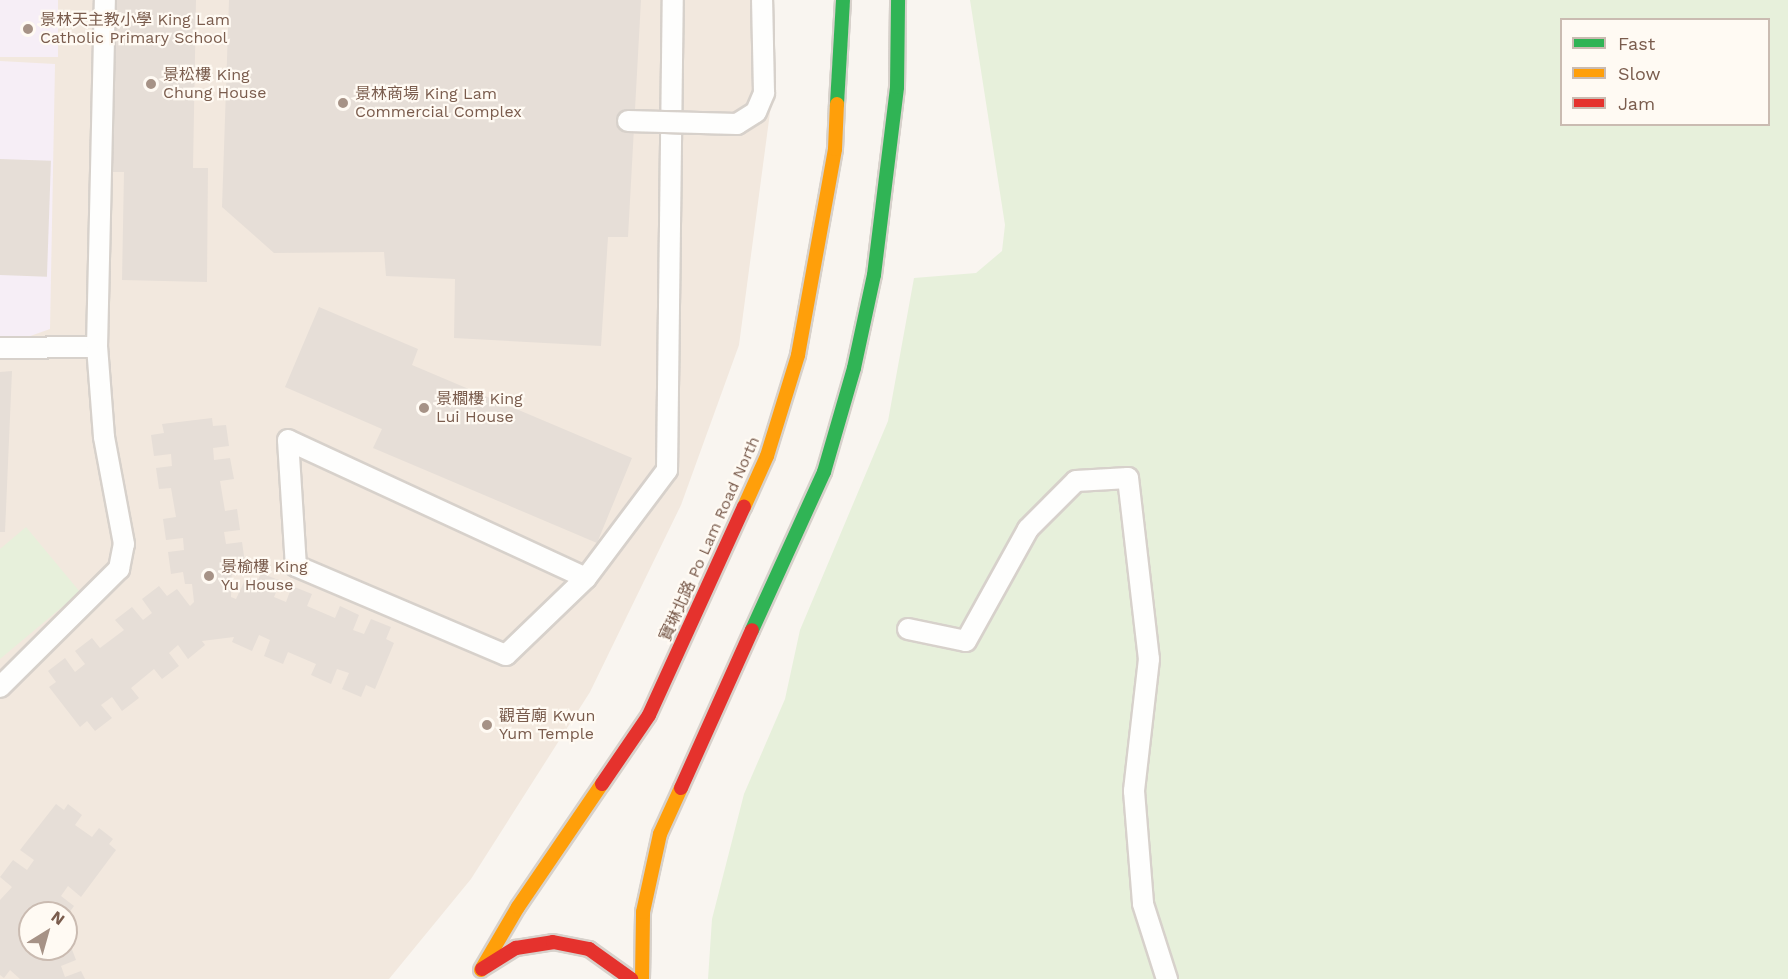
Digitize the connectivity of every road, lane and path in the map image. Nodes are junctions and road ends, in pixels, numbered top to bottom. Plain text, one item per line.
1 (105, 0) edge
2 (673, 0) edge
3 (762, 0) edge
4 (843, 0) edge
5 (898, 0) edge
6 (628, 121) dead end
7 (97, 347) junction
8 (0, 348) edge
9 (586, 578) junction
10 (908, 629) dead end
11 (0, 687) edge
12 (478, 975) edge
13 (631, 979) edge
14 (642, 979) edge
15 (1167, 979) edge

1 - 7 lane
2 - 9 lane
3 - 6 lane, bridge
4 - 12 main road, 寶琳北路 Po Lam Road North
5 - 14 main road
7 - 8 lane
7 - 11 lane
9 - 9 lane
10 - 15 lane
12 - 13 main road

